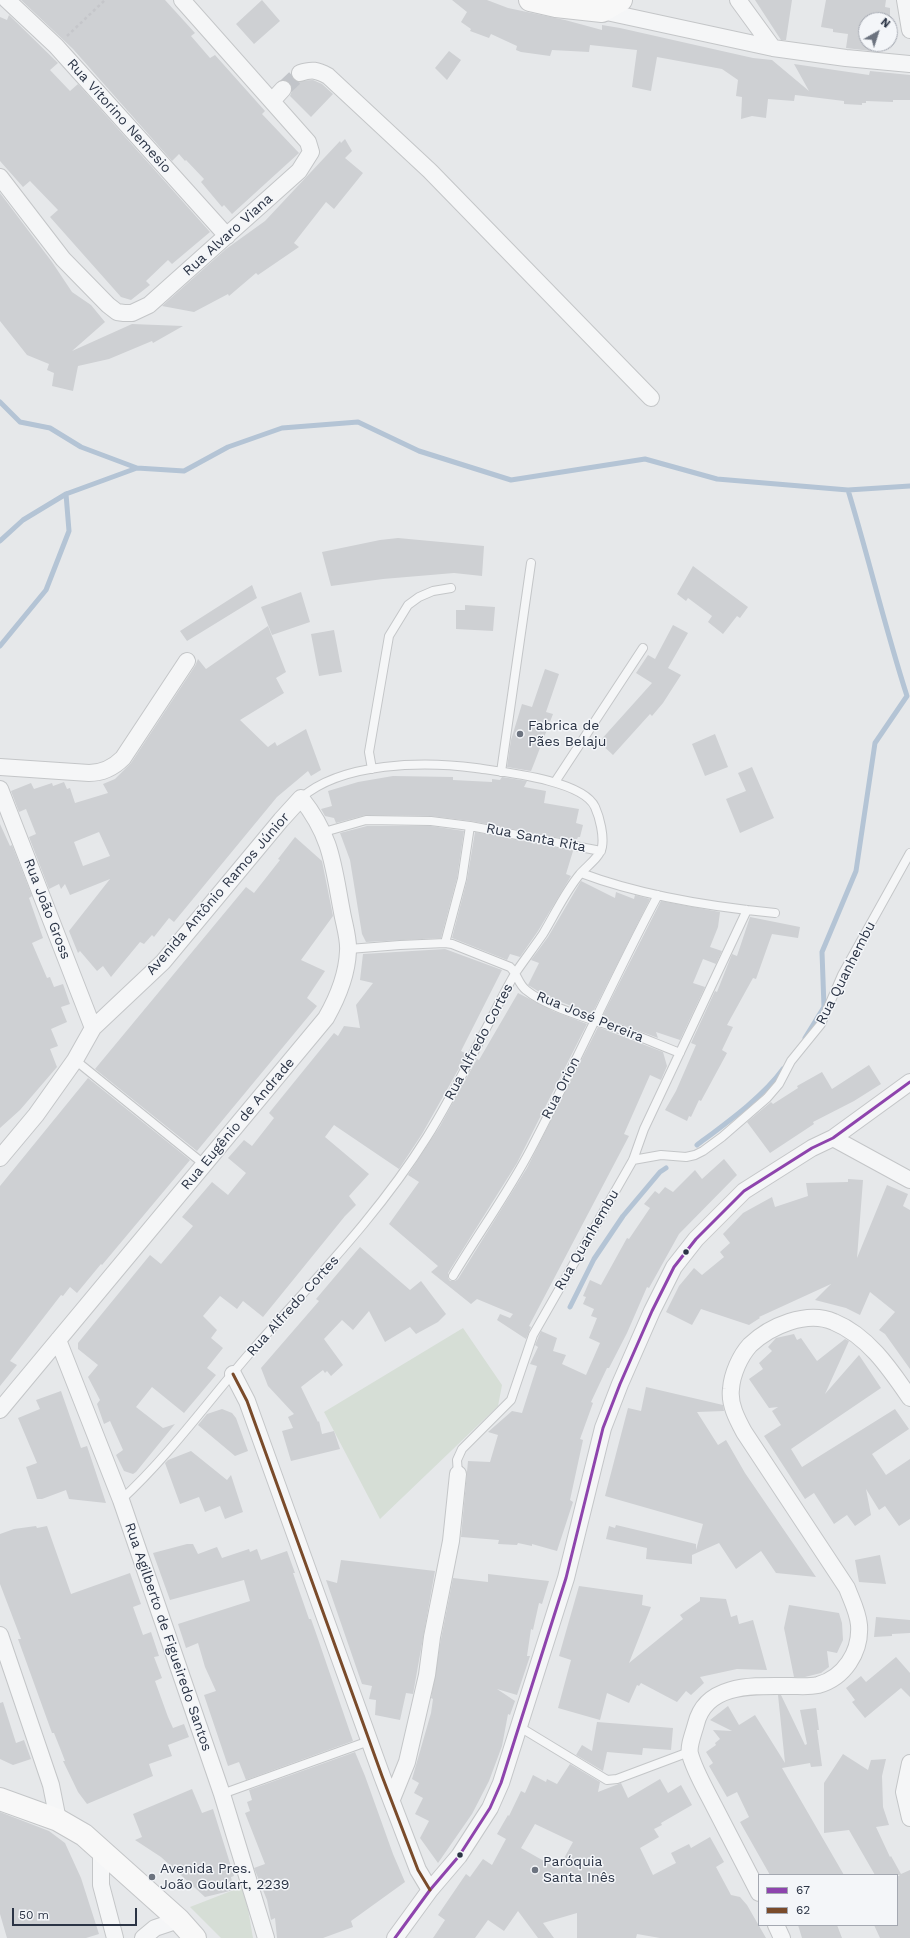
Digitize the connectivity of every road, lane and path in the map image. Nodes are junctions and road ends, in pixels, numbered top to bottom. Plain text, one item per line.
1 (8, 0) edge
2 (105, 0) edge
3 (182, 0) edge
4 (530, 0) edge
5 (621, 0) edge
6 (738, 0) edge
7 (905, 0) edge
8 (602, 10) junction
9 (910, 30) edge
10 (56, 46) junction
11 (773, 48) junction
12 (910, 64) edge
13 (300, 73) tunnel mouth
14 (283, 89) tunnel mouth
15 (272, 101) junction
16 (0, 177) edge
17 (227, 236) junction
18 (651, 398) dead end
19 (531, 562) dead end
20 (451, 588) dead end
21 (643, 648) dead end
22 (187, 661) dead end
23 (0, 767) edge
24 (372, 769) junction
25 (500, 772) junction
26 (555, 782) junction
27 (0, 790) edge
28 (301, 798) junction
29 (470, 826) junction
30 (324, 832) junction
31 (601, 851) junction
32 (910, 853) edge
33 (581, 873) junction
34 (658, 894) junction
35 (747, 910) junction
36 (775, 913) dead end
37 (445, 943) junction
38 (349, 949) junction
39 (515, 974) junction
40 (596, 1021) junction
41 (93, 1028) junction
42 (680, 1053) junction
43 (75, 1060) junction
44 (910, 1082) edge
45 (833, 1138) junction
46 (0, 1158) edge
47 (632, 1160) junction
48 (205, 1165) junction
49 (910, 1180) edge
50 (453, 1276) dead end
51 (58, 1340) junction
52 (233, 1374) junction
53 (910, 1398) edge
54 (0, 1410) edge
55 (458, 1474) joint
56 (121, 1500) junction
57 (0, 1635) edge
58 (518, 1726) junction
59 (369, 1741) junction
60 (689, 1752) junction
61 (910, 1764) edge
62 (222, 1794) junction
63 (0, 1799) edge
64 (392, 1799) junction
65 (910, 1818) edge
66 (58, 1820) junction
67 (101, 1850) junction
68 (430, 1890) junction
69 (758, 1891) edge
70 (179, 1920) junction
71 (776, 1926) edge
72 (115, 1938) edge
73 (143, 1938) edge
74 (195, 1938) edge
75 (266, 1938) edge
76 (395, 1938) edge
77 (782, 1938) edge

1 - 10 street, Rua Vitorino Nemesio
2 - 10 path
3 - 15 street, Rua Alvaro Viana
4 - 8 street
5 - 8 street
6 - 11 street
7 - 9 street
8 - 11 street
10 - 17 street, Rua Vitorino Nemesio
11 - 12 street
13 - 18 street
14 - 15 street
15 - 17 street, Rua Alvaro Viana
16 - 17 street, Rua Alvaro Viana
19 - 25 lane
20 - 24 lane
21 - 26 lane
22 - 23 street
24 - 25 lane
24 - 28 lane
25 - 26 lane
26 - 31 lane
27 - 41 street, Rua João Gross
28 - 30 street, Rua Eugênio de Andrade
28 - 41 street, Avenida Antônio Ramos Júnior
29 - 30 lane, Rua Santa Rita
29 - 31 lane, Rua Santa Rita
29 - 37 lane, Rua Santa Rita
30 - 38 street, Rua Eugênio de Andrade
31 - 33 lane, Rua Alfredo Cortes
32 - 47 lane, Rua Quanhembu
33 - 34 lane
33 - 39 lane, Rua Alfredo Cortes
34 - 35 lane
34 - 40 lane, Rua Orion
35 - 36 lane
35 - 42 lane, Rua Quanhembu
37 - 38 lane, Rua José Pereira
37 - 39 lane, Rua José Pereira
38 - 48 street, Rua Eugênio de Andrade
39 - 40 lane, Rua José Pereira
39 - 52 lane, Rua Alfredo Cortes
40 - 42 lane, Rua José Pereira
40 - 50 lane, Rua Orion
41 - 43 street, Avenida Antônio Ramos Júnior
42 - 47 lane, Rua Quanhembu
43 - 46 street, Avenida Antônio Ramos Júnior
43 - 48 lane
44 - 45 street
45 - 49 street
45 - 58 street
47 - 55 lane, Rua Quanhembu
48 - 51 street, Rua Eugênio de Andrade
51 - 54 street, Rua Eugênio de Andrade
51 - 56 street, Rua Agilberto de Figueiredo Santos
52 - 56 lane, Rua Alfredo Cortes
52 - 59 street
53 - 60 street
55 - 64 street
56 - 62 street, Rua Agilberto de Figueiredo Santos
57 - 66 street
58 - 60 lane
58 - 68 street
59 - 62 lane
59 - 64 street
60 - 69 street
61 - 65 street
62 - 75 street, Rua Agilberto de Figueiredo Santos
63 - 66 street
64 - 68 street
66 - 67 street
67 - 70 street
67 - 72 street
68 - 76 street
70 - 73 street
70 - 74 street
71 - 77 street

